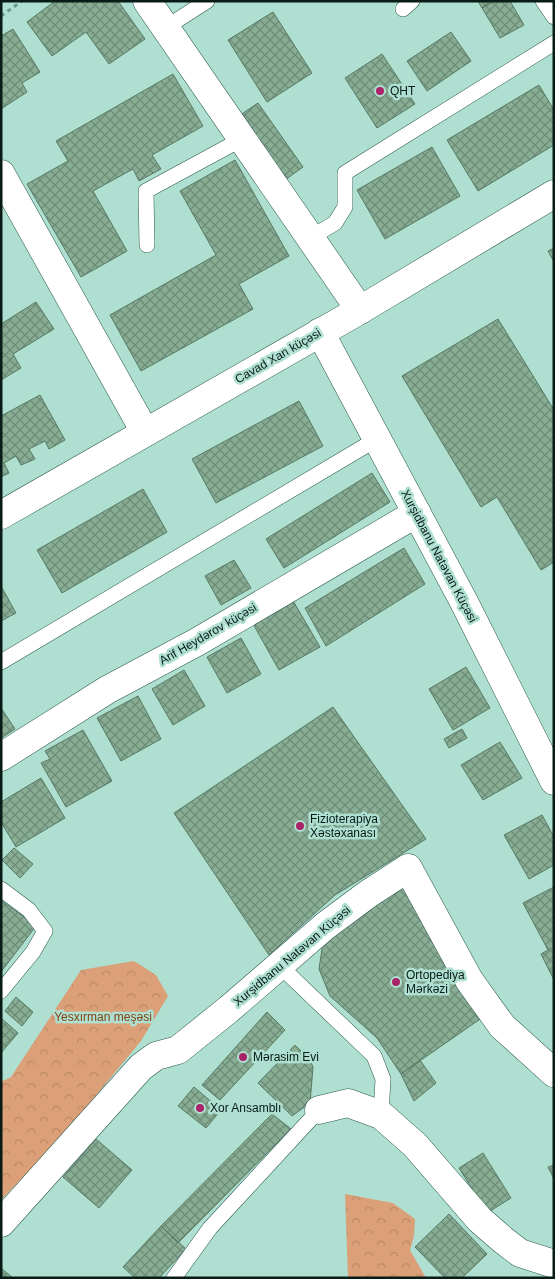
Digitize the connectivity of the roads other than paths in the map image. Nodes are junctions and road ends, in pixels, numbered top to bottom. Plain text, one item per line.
1 (147, 1) edge
2 (207, 1) edge
3 (543, 1) edge
4 (554, 17) edge
5 (166, 28) junction
6 (554, 43) edge
7 (242, 139) junction
8 (1, 174) edge
9 (554, 194) edge
10 (310, 238) junction
11 (147, 245) dead end
12 (360, 310) junction
13 (320, 332) junction
14 (145, 432) junction
15 (377, 439) junction
16 (417, 513) junction
17 (1, 515) edge
18 (1, 662) edge
19 (1, 757) edge
20 (554, 781) edge
21 (1, 889) edge
22 (280, 966) junction
23 (1, 991) edge
24 (554, 1073) edge
25 (319, 1110) joint
26 (381, 1114) junction
27 (1, 1223) edge
28 (554, 1264) edge
29 (174, 1278) edge

1 - 5 street
2 - 5 lane
3 - 4 lane
5 - 7 street
6 - 10 lane
7 - 10 street
7 - 11 lane
8 - 14 street
9 - 12 street, Cavad Xan küçəsi
10 - 12 street
12 - 13 street, Cavad Xan küçəsi
13 - 14 street, Cavad Xan küçəsi
13 - 15 street, Xurşidbanu Natəvan Küçəsi
14 - 17 street, Cavad Xan küçəsi
15 - 16 street, Xurşidbanu Natəvan Küçəsi
15 - 18 lane
16 - 19 street, Arif Heydərov küçəsi
16 - 20 street, Xurşidbanu Natəvan Küçəsi
21 - 23 lane
22 - 24 street, Xurşidbanu Natəvan Küçəsi
22 - 26 lane
22 - 27 street, Xurşidbanu Natəvan Küçəsi
25 - 26 street
25 - 29 lane
26 - 28 street

